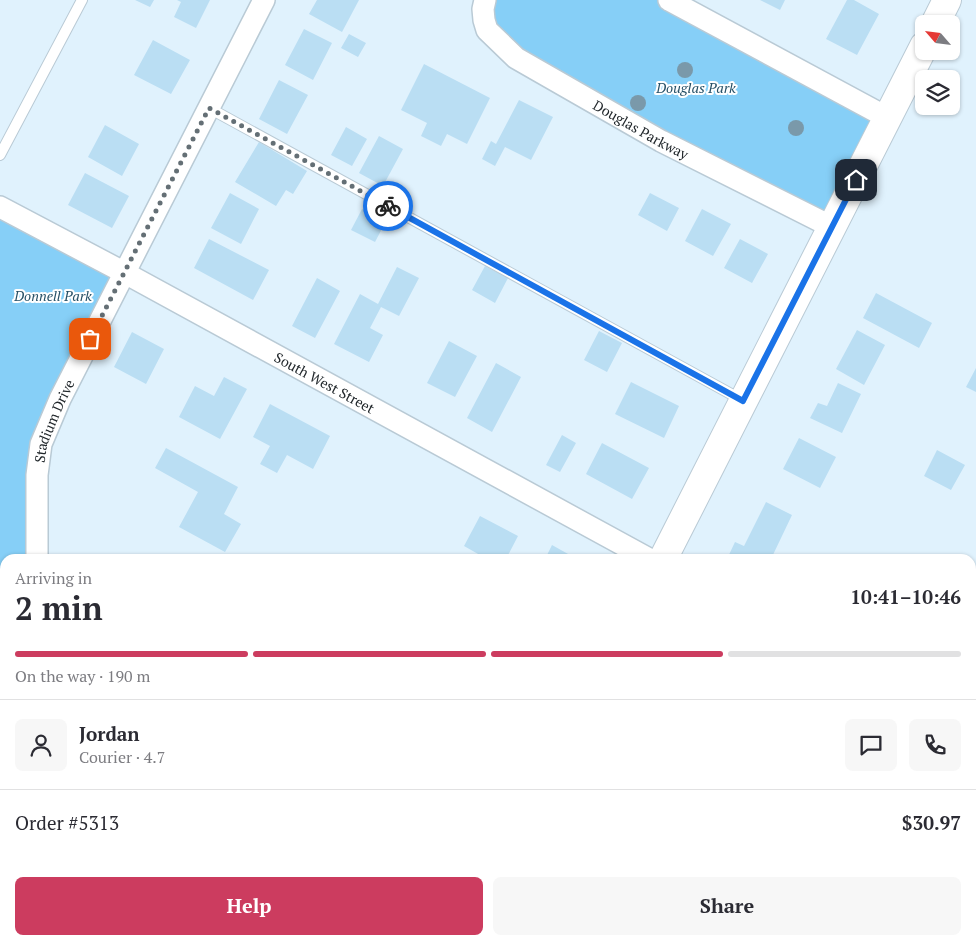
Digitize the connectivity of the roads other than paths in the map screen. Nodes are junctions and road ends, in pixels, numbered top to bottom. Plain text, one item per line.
1 (82, 0) edge
2 (264, 0) edge
3 (486, 0) edge
4 (669, 0) edge
5 (947, 0) edge
6 (940, 15) edge
7 (917, 60) edge
8 (209, 108) junction
9 (888, 118) junction
10 (0, 155) edge
11 (0, 207) edge
12 (832, 227) junction
13 (125, 273) junction
14 (743, 401) junction
15 (37, 554) edge
16 (640, 554) edge
17 (666, 554) edge

1 - 10 lane
2 - 8 street, Stadium Drive
3 - 12 street, Douglas Parkway
4 - 9 street
5 - 6 street
7 - 9 street
8 - 13 street, Stadium Drive
8 - 14 lane
9 - 12 street
11 - 13 street, South West Street
12 - 14 street
13 - 15 street, Stadium Drive
13 - 16 street, South West Street
14 - 17 street

